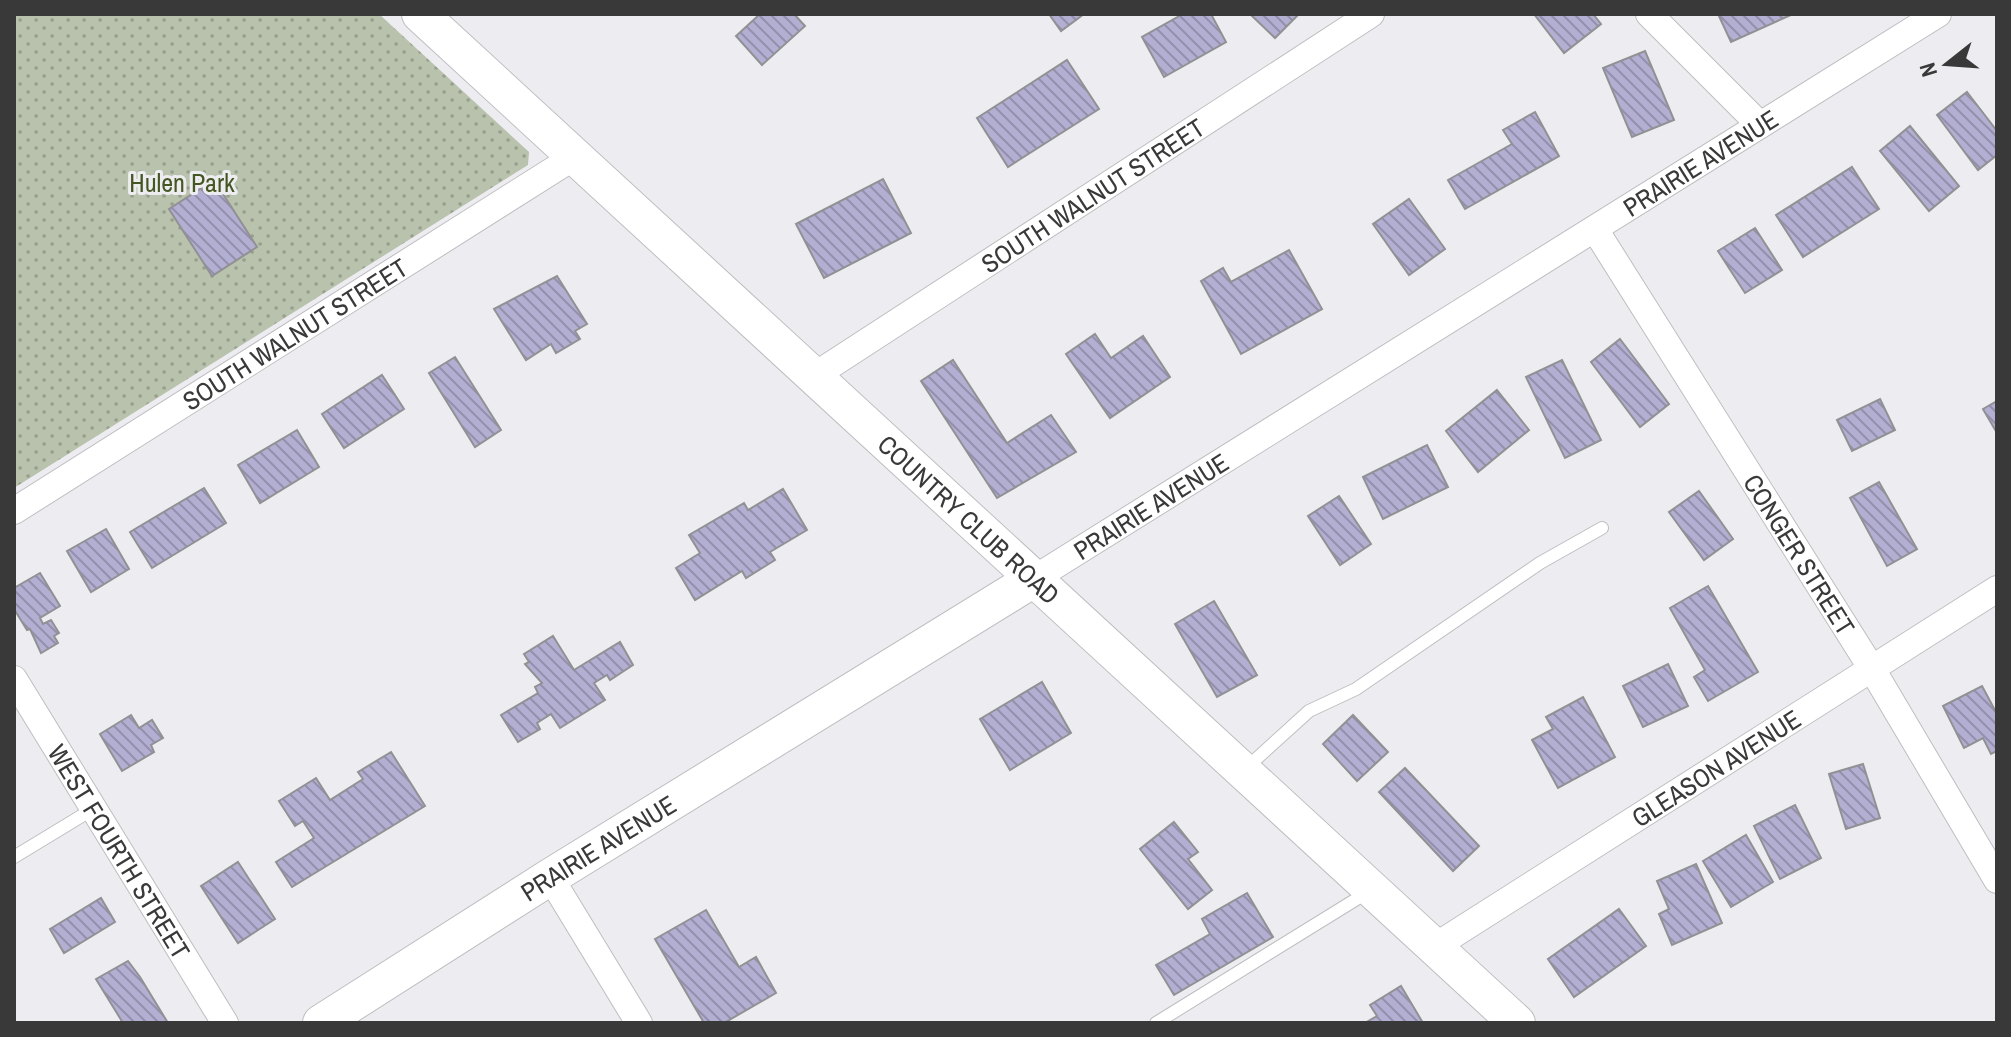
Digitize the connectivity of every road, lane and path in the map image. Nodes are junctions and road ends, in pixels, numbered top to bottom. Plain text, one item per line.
1 (420, 14) edge
2 (1371, 14) edge
3 (1649, 14) edge
4 (1938, 14) edge
5 (1760, 125) junction
6 (574, 157) junction
7 (1596, 231) junction
8 (814, 376) junction
9 (14, 511) edge
10 (1602, 528) dead end
11 (1032, 580) junction
12 (1997, 589) edge
13 (1872, 669) junction
14 (14, 679) edge
15 (1242, 772) junction
16 (93, 809) junction
17 (14, 857) edge
18 (550, 877) junction
19 (1997, 880) edge
20 (1371, 890) junction
21 (1434, 947) junction
22 (225, 1023) edge
23 (321, 1023) edge
24 (639, 1023) edge
25 (1156, 1023) edge
26 (1517, 1023) edge

1 - 6 main road, COUNTRY CLUB ROAD
2 - 8 street, SOUTH WALNUT STREET
3 - 5 street
4 - 5 street, PRAIRIE AVENUE
5 - 7 street, PRAIRIE AVENUE
6 - 8 main road, COUNTRY CLUB ROAD
6 - 9 street, SOUTH WALNUT STREET
7 - 11 street, PRAIRIE AVENUE
7 - 13 street, CONGER STREET
8 - 11 main road, COUNTRY CLUB ROAD
10 - 15 lane
11 - 15 main road, COUNTRY CLUB ROAD
11 - 18 main road, PRAIRIE AVENUE
12 - 13 street, GLEASON AVENUE
13 - 19 street, CONGER STREET
13 - 21 street, GLEASON AVENUE
14 - 16 street, WEST FOURTH STREET
15 - 20 main road, COUNTRY CLUB ROAD
16 - 17 lane
16 - 22 street, WEST FOURTH STREET
18 - 23 main road, PRAIRIE AVENUE
18 - 24 street
20 - 21 main road, COUNTRY CLUB ROAD
20 - 25 lane
21 - 26 main road, COUNTRY CLUB ROAD

